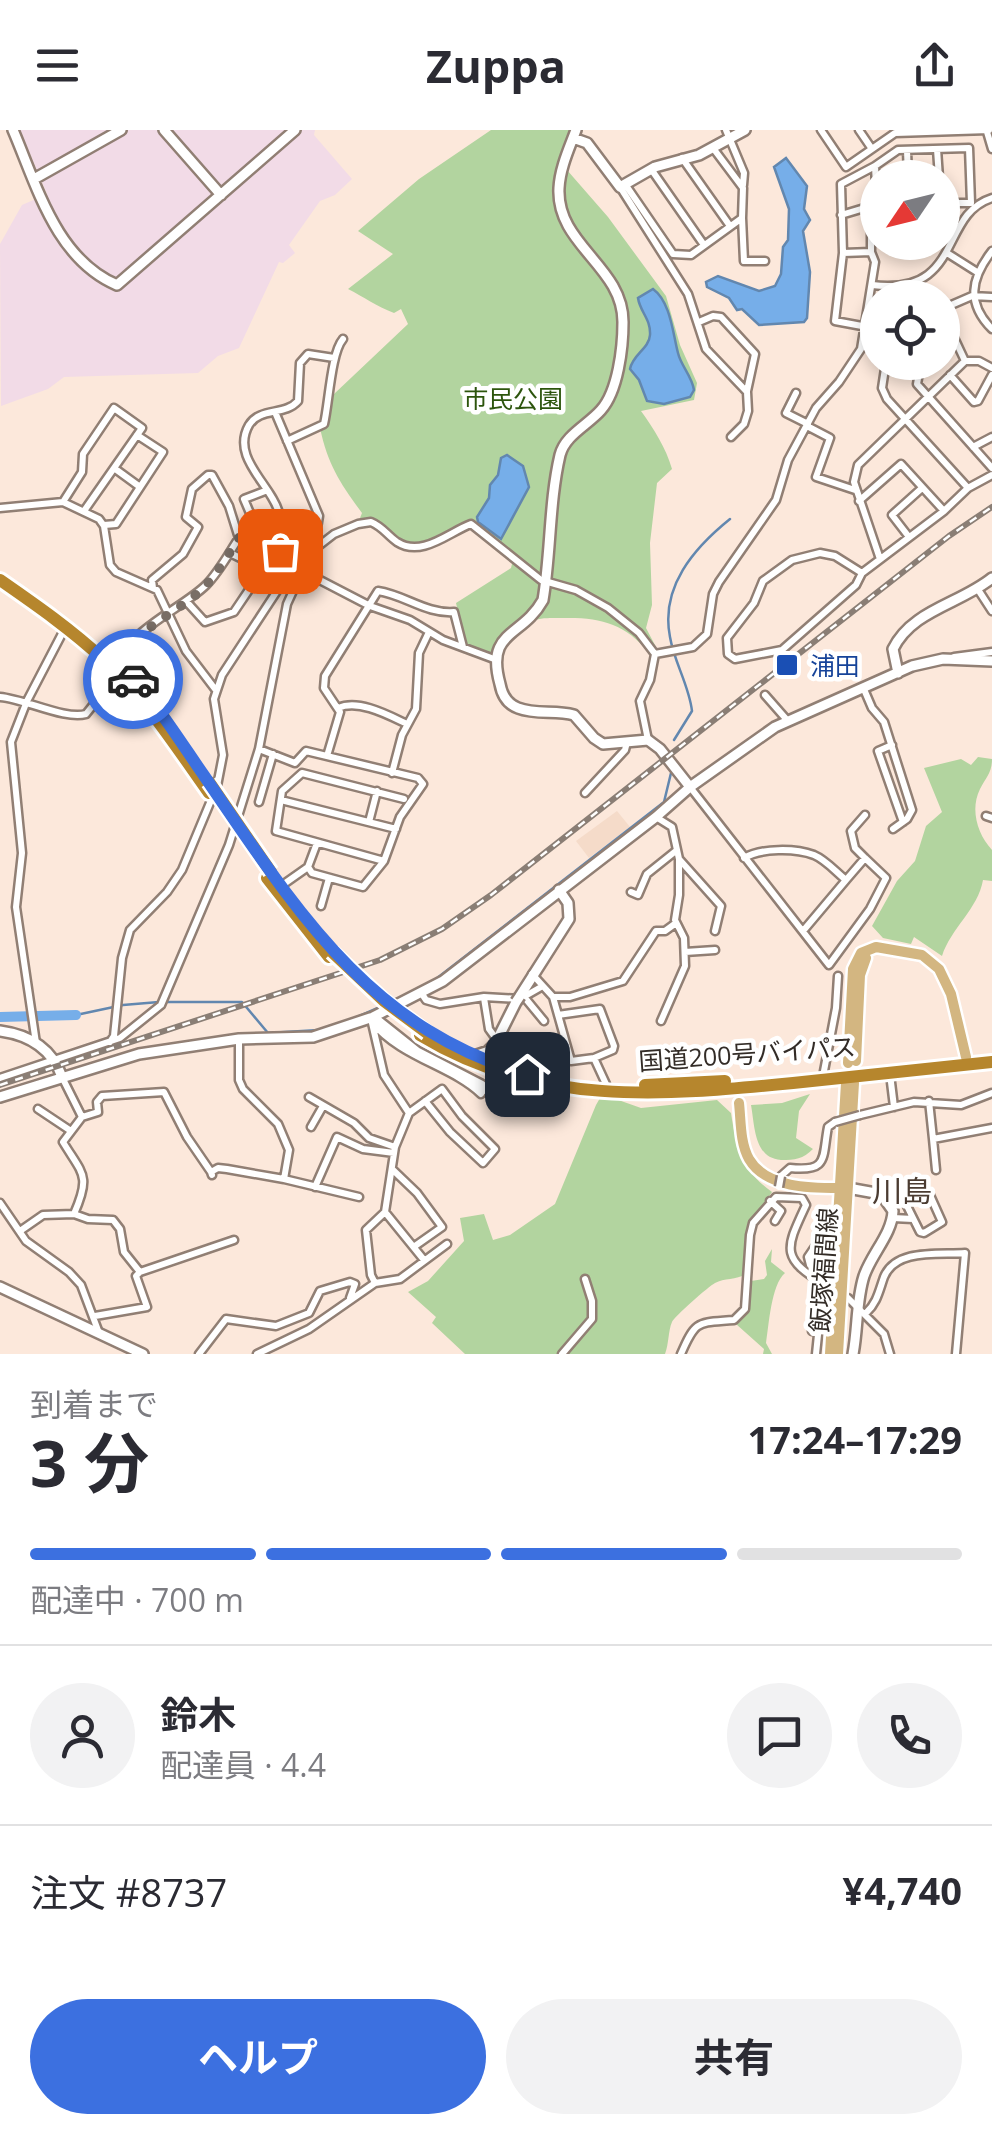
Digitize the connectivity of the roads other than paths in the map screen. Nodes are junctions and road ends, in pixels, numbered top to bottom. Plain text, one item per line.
1 (12, 130) edge
2 (121, 130) edge
3 (164, 130) edge
4 (295, 130) edge
5 (745, 130) edge
6 (821, 130) edge
7 (859, 130) edge
8 (988, 131) edge
9 (895, 132) edge
10 (575, 134) edge
11 (729, 134) edge
12 (713, 148) junction
13 (992, 148) edge
14 (938, 149) junction
15 (872, 150) junction
16 (907, 150) junction
17 (682, 158) junction
18 (884, 160) edge
19 (907, 160) edge
20 (938, 160) edge
21 (651, 169) junction
22 (860, 174) edge
23 (34, 179) junction
24 (622, 185) junction
25 (743, 188) junction
26 (221, 194) junction
27 (992, 198) edge
28 (960, 204) edge
29 (972, 204) junction
30 (860, 210) edge
31 (841, 214) junction
32 (742, 218) junction
33 (730, 226) junction
34 (960, 229) edge
35 (704, 245) junction
36 (992, 251) edge
37 (860, 252) edge
38 (844, 253) junction
39 (941, 260) edge
40 (957, 260) edge
41 (765, 261) dead end
42 (977, 272) junction
43 (919, 280) edge
44 (972, 296) junction
45 (992, 297) edge
46 (960, 302) edge
47 (699, 322) junction
48 (860, 326) edge
49 (992, 329) edge
50 (343, 339) dead end
51 (860, 351) edge
52 (960, 351) edge
53 (334, 358) junction
54 (965, 361) junction
55 (960, 366) edge
56 (992, 372) edge
57 (883, 380) edge
58 (917, 380) edge
59 (945, 380) edge
60 (954, 380) edge
61 (747, 392) junction
62 (796, 394) dead end
63 (927, 396) junction
64 (274, 412) junction
65 (904, 418) junction
66 (807, 425) junction
67 (137, 435) junction
68 (731, 437) dead end
69 (992, 437) edge
70 (287, 441) junction
71 (973, 447) junction
72 (114, 468) junction
73 (992, 472) edge
74 (140, 487) junction
75 (922, 488) junction
76 (968, 488) junction
77 (856, 490) junction
78 (265, 491) junction
79 (244, 499) junction
80 (859, 501) junction
81 (63, 502) junction
82 (229, 506) junction
83 (0, 508) edge
84 (84, 511) junction
85 (944, 511) junction
86 (104, 526) junction
87 (909, 537) junction
88 (239, 538) junction
89 (254, 546) junction
90 (313, 548) junction
91 (229, 552) junction
92 (880, 560) junction
93 (291, 564) junction
94 (302, 569) junction
95 (862, 573) junction
96 (0, 576) edge
97 (992, 578) edge
98 (546, 580) junction
99 (153, 588) junction
100 (977, 588) junction
101 (186, 601) junction
102 (370, 606) junction
103 (992, 611) edge
104 (168, 614) junction
105 (66, 627) junction
106 (428, 632) junction
107 (463, 648) junction
108 (992, 652) edge
109 (655, 654) junction
110 (494, 659) junction
111 (943, 659) junction
112 (992, 661) edge
113 (118, 668) junction
114 (898, 672) junction
115 (863, 688) junction
116 (215, 690) junction
117 (765, 695) dead end
118 (0, 696) edge
119 (27, 701) junction
120 (338, 708) junction
121 (787, 720) junction
122 (407, 724) junction
123 (648, 740) junction
124 (626, 741) junction
125 (892, 745) junction
126 (258, 749) junction
127 (273, 754) junction
128 (327, 756) junction
129 (392, 772) junction
130 (690, 786) junction
131 (377, 791) junction
132 (585, 793) dead end
133 (403, 799) dead end
134 (280, 800) junction
135 (259, 802) dead end
136 (865, 815) dead end
137 (656, 816) junction
138 (369, 822) junction
139 (902, 822) junction
140 (396, 829) junction
141 (893, 829) dead end
142 (317, 843) junction
143 (678, 855) junction
144 (744, 858) junction
145 (864, 858) junction
146 (384, 861) junction
147 (308, 867) junction
148 (269, 875) junction
149 (578, 876) junction
150 (329, 878) junction
151 (846, 880) junction
152 (281, 886) junction
153 (558, 890) junction
154 (631, 892) dead end
155 (543, 902) junction
156 (322, 906) dead end
157 (570, 908) junction
158 (676, 922) junction
159 (715, 931) dead end
160 (803, 931) junction
161 (715, 950) dead end
162 (686, 952) junction
163 (331, 954) junction
164 (532, 974) junction
165 (838, 976) dead end
166 (541, 987) junction
167 (422, 994) junction
168 (484, 998) junction
169 (553, 998) junction
170 (520, 999) junction
171 (558, 1015) junction
172 (372, 1019) junction
173 (544, 1021) dead end
174 (661, 1021) dead end
175 (0, 1031) edge
176 (423, 1034) junction
177 (239, 1040) junction
178 (497, 1040) junction
179 (36, 1042) junction
180 (110, 1042) junction
181 (472, 1055) junction
182 (594, 1058) junction
183 (966, 1058) junction
184 (992, 1058) edge
185 (56, 1061) junction
186 (852, 1062) dead end
187 (503, 1067) junction
188 (824, 1072) junction
189 (889, 1073) junction
190 (62, 1077) junction
191 (0, 1078) edge
192 (798, 1082) junction
193 (850, 1083) dead end
194 (606, 1084) junction
195 (554, 1086) junction
196 (527, 1087) junction
197 (992, 1093) edge
198 (481, 1094) dead end
199 (677, 1094) junction
200 (0, 1097) edge
201 (309, 1097) dead end
202 (425, 1101) junction
203 (928, 1101) junction
204 (739, 1103) junction
205 (323, 1106) junction
206 (524, 1108) junction
207 (894, 1108) junction
208 (38, 1109) dead end
209 (409, 1113) junction
210 (82, 1117) junction
211 (311, 1127) dead end
212 (992, 1128) edge
213 (71, 1131) junction
214 (933, 1139) junction
215 (395, 1150) junction
216 (393, 1169) junction
217 (936, 1170) dead end
218 (284, 1179) junction
219 (314, 1187) junction
220 (844, 1188) junction
221 (359, 1196) dead end
222 (773, 1199) junction
223 (0, 1203) edge
224 (385, 1212) junction
225 (74, 1214) junction
226 (893, 1218) junction
227 (913, 1219) junction
228 (776, 1222) dead end
229 (20, 1231) junction
230 (824, 1232) dead end
231 (234, 1240) dead end
232 (447, 1244) dead end
233 (415, 1246) junction
234 (424, 1260) junction
235 (140, 1272) junction
236 (584, 1279) dead end
237 (375, 1283) junction
238 (0, 1288) edge
239 (824, 1288) junction
240 (848, 1298) dead end
241 (348, 1302) junction
242 (862, 1310) junction
243 (95, 1316) junction
244 (812, 1331) dead end
245 (99, 1334) junction
246 (144, 1354) edge
247 (198, 1354) edge
248 (257, 1354) edge
249 (562, 1354) edge
250 (681, 1354) edge
251 (816, 1354) edge
252 (834, 1354) edge
253 (853, 1354) edge
254 (890, 1354) edge
255 (956, 1354) edge

1 - 23 street
2 - 23 street
3 - 26 street
4 - 26 street
5 - 11 street
6 - 15 street
7 - 15 street
8 - 9 street
8 - 13 street
9 - 15 street
10 - 24 street
10 - 98 street
11 - 12 street
11 - 25 street
12 - 17 street
12 - 25 street
14 - 16 street
14 - 20 street
14 - 29 street
16 - 18 street
16 - 19 street
17 - 21 street
17 - 33 street
21 - 24 street
21 - 35 street
22 - 31 street
23 - 26 street
24 - 35 street
24 - 47 street
25 - 32 street
27 - 29 street
28 - 29 street
29 - 34 street
30 - 31 street
31 - 38 street
32 - 33 street
32 - 41 street
33 - 35 street
36 - 42 street
37 - 38 street
38 - 48 street
39 - 43 street
40 - 42 street
42 - 44 street
44 - 45 street
44 - 46 street
44 - 49 street
47 - 61 street
47 - 61 street
50 - 53 street
51 - 66 street
52 - 54 street
53 - 64 street
53 - 70 street
54 - 55 street
54 - 56 street
56 - 60 street
57 - 65 street
58 - 63 street
59 - 63 street
61 - 68 street
62 - 66 street
63 - 65 street
63 - 71 street
64 - 70 street
64 - 78 street
65 - 76 street
65 - 77 street
66 - 77 street
66 - 109 street
67 - 72 street
67 - 74 street
67 - 81 street
69 - 71 street
70 - 90 street
71 - 73 street
72 - 74 street
72 - 84 street
73 - 76 street
74 - 86 street
75 - 80 street
75 - 85 street
75 - 87 street
76 - 85 street
77 - 80 street
78 - 79 street
78 - 93 street
79 - 82 street
79 - 89 street
80 - 92 street
81 - 83 street
81 - 84 street
82 - 88 street
82 - 99 street
84 - 86 street
85 - 87 street
86 - 99 street
87 - 92 street
88 - 89 street
88 - 91 street
89 - 93 street
90 - 93 street
90 - 98 street
91 - 101 street
91 - 101 street
92 - 95 street
93 - 94 street
93 - 116 street
94 - 102 street
94 - 126 street
95 - 95 street
96 - 105 highway
96 - 113 highway, 国道200号バイパス
97 - 100 street
98 - 109 street
98 - 110 street
99 - 104 street
100 - 103 street
100 - 114 street
101 - 104 street
102 - 106 street
102 - 107 street
102 - 120 street
104 - 113 street
104 - 116 street
105 - 113 highway
105 - 119 street
106 - 107 street
106 - 122 street
107 - 110 street
108 - 111 street
109 - 123 street
110 - 124 street
111 - 112 street
111 - 114 street
113 - 119 street
113 - 148 highway, 国道200号バイパス, bridge
114 - 115 street
115 - 121 street
115 - 125 street
116 - 180 street
117 - 121 street
118 - 119 street
119 - 179 street
120 - 122 street
120 - 128 street
121 - 130 street
122 - 129 street
123 - 124 street
123 - 130 street
124 - 132 street
125 - 139 street
125 - 139 street
126 - 127 street
126 - 180 street
127 - 128 street
127 - 135 street
128 - 129 street
129 - 140 street
130 - 137 street
130 - 144 street
131 - 133 street
131 - 134 street
131 - 138 street
134 - 138 street
134 - 142 street
136 - 145 street
137 - 143 street
137 - 149 street
138 - 140 street
139 - 141 street
140 - 146 street
142 - 146 street
142 - 147 street
143 - 154 street
143 - 158 street
143 - 159 street
144 - 151 street
144 - 160 street
145 - 151 street
145 - 160 street
146 - 150 street
147 - 150 street
147 - 152 street
148 - 152 highway, 国道200号バイパス
148 - 163 highway
149 - 153 street
149 - 157 street
150 - 156 street
151 - 160 street
152 - 163 highway, 国道200号バイパス
153 - 155 street
153 - 157 street
155 - 157 street
155 - 167 street
157 - 164 street
158 - 162 street
158 - 169 street
161 - 162 street
162 - 174 street
163 - 176 highway, 国道200号バイパス, bridge
164 - 166 street
164 - 170 street
165 - 188 street
166 - 169 street
166 - 170 street
167 - 168 street
167 - 172 street
168 - 170 street
168 - 178 street
169 - 171 street
170 - 173 street
170 - 178 street
171 - 182 street
171 - 182 street
172 - 177 street
172 - 198 street
172 - 206 street
172 - 209 street
175 - 179 street
176 - 181 highway, 国道200号バイパス
176 - 196 highway
177 - 190 street
177 - 218 street
178 - 181 street
178 - 187 street
179 - 185 street
180 - 185 street
181 - 187 highway, 国道200号バイパス
182 - 194 street
183 - 184 highway, 国道200号バイパス
183 - 186 main road
183 - 188 highway, 国道200号バイパス
184 - 189 highway
185 - 190 street
185 - 191 street
187 - 194 highway, 国道200号バイパス
188 - 194 highway, 国道200号バイパス
189 - 192 highway
189 - 207 street
190 - 200 street
190 - 210 street
192 - 199 highway
192 - 204 main road
193 - 220 main road, 飯塚福間線
195 - 196 highway
195 - 199 highway
195 - 206 street
196 - 206 street
197 - 203 street
199 - 204 main road
201 - 205 street
202 - 202 street
202 - 209 street
203 - 207 street
203 - 214 street
204 - 220 main road, 飯塚福間線
205 - 211 street
205 - 215 street
207 - 222 street, bridge
208 - 213 street
209 - 215 street
210 - 213 street
210 - 218 street
212 - 214 street
213 - 225 street
214 - 217 street
215 - 216 street
215 - 219 street
216 - 224 street
216 - 233 street
218 - 219 street
219 - 221 street
220 - 226 street
220 - 252 main road, 飯塚福間線
222 - 228 street
222 - 239 street
222 - 250 street
223 - 229 street
224 - 233 street
224 - 237 street
225 - 229 street
225 - 235 street
226 - 227 street
226 - 242 street
227 - 227 street
229 - 243 street
230 - 239 street
231 - 235 street
232 - 234 street
233 - 234 street
234 - 237 street
235 - 243 street
236 - 249 street
237 - 241 street
238 - 245 street
239 - 244 street
239 - 251 street
240 - 242 street
241 - 247 street
241 - 248 street
242 - 253 street
242 - 254 street
242 - 255 street
243 - 245 street
245 - 246 street

